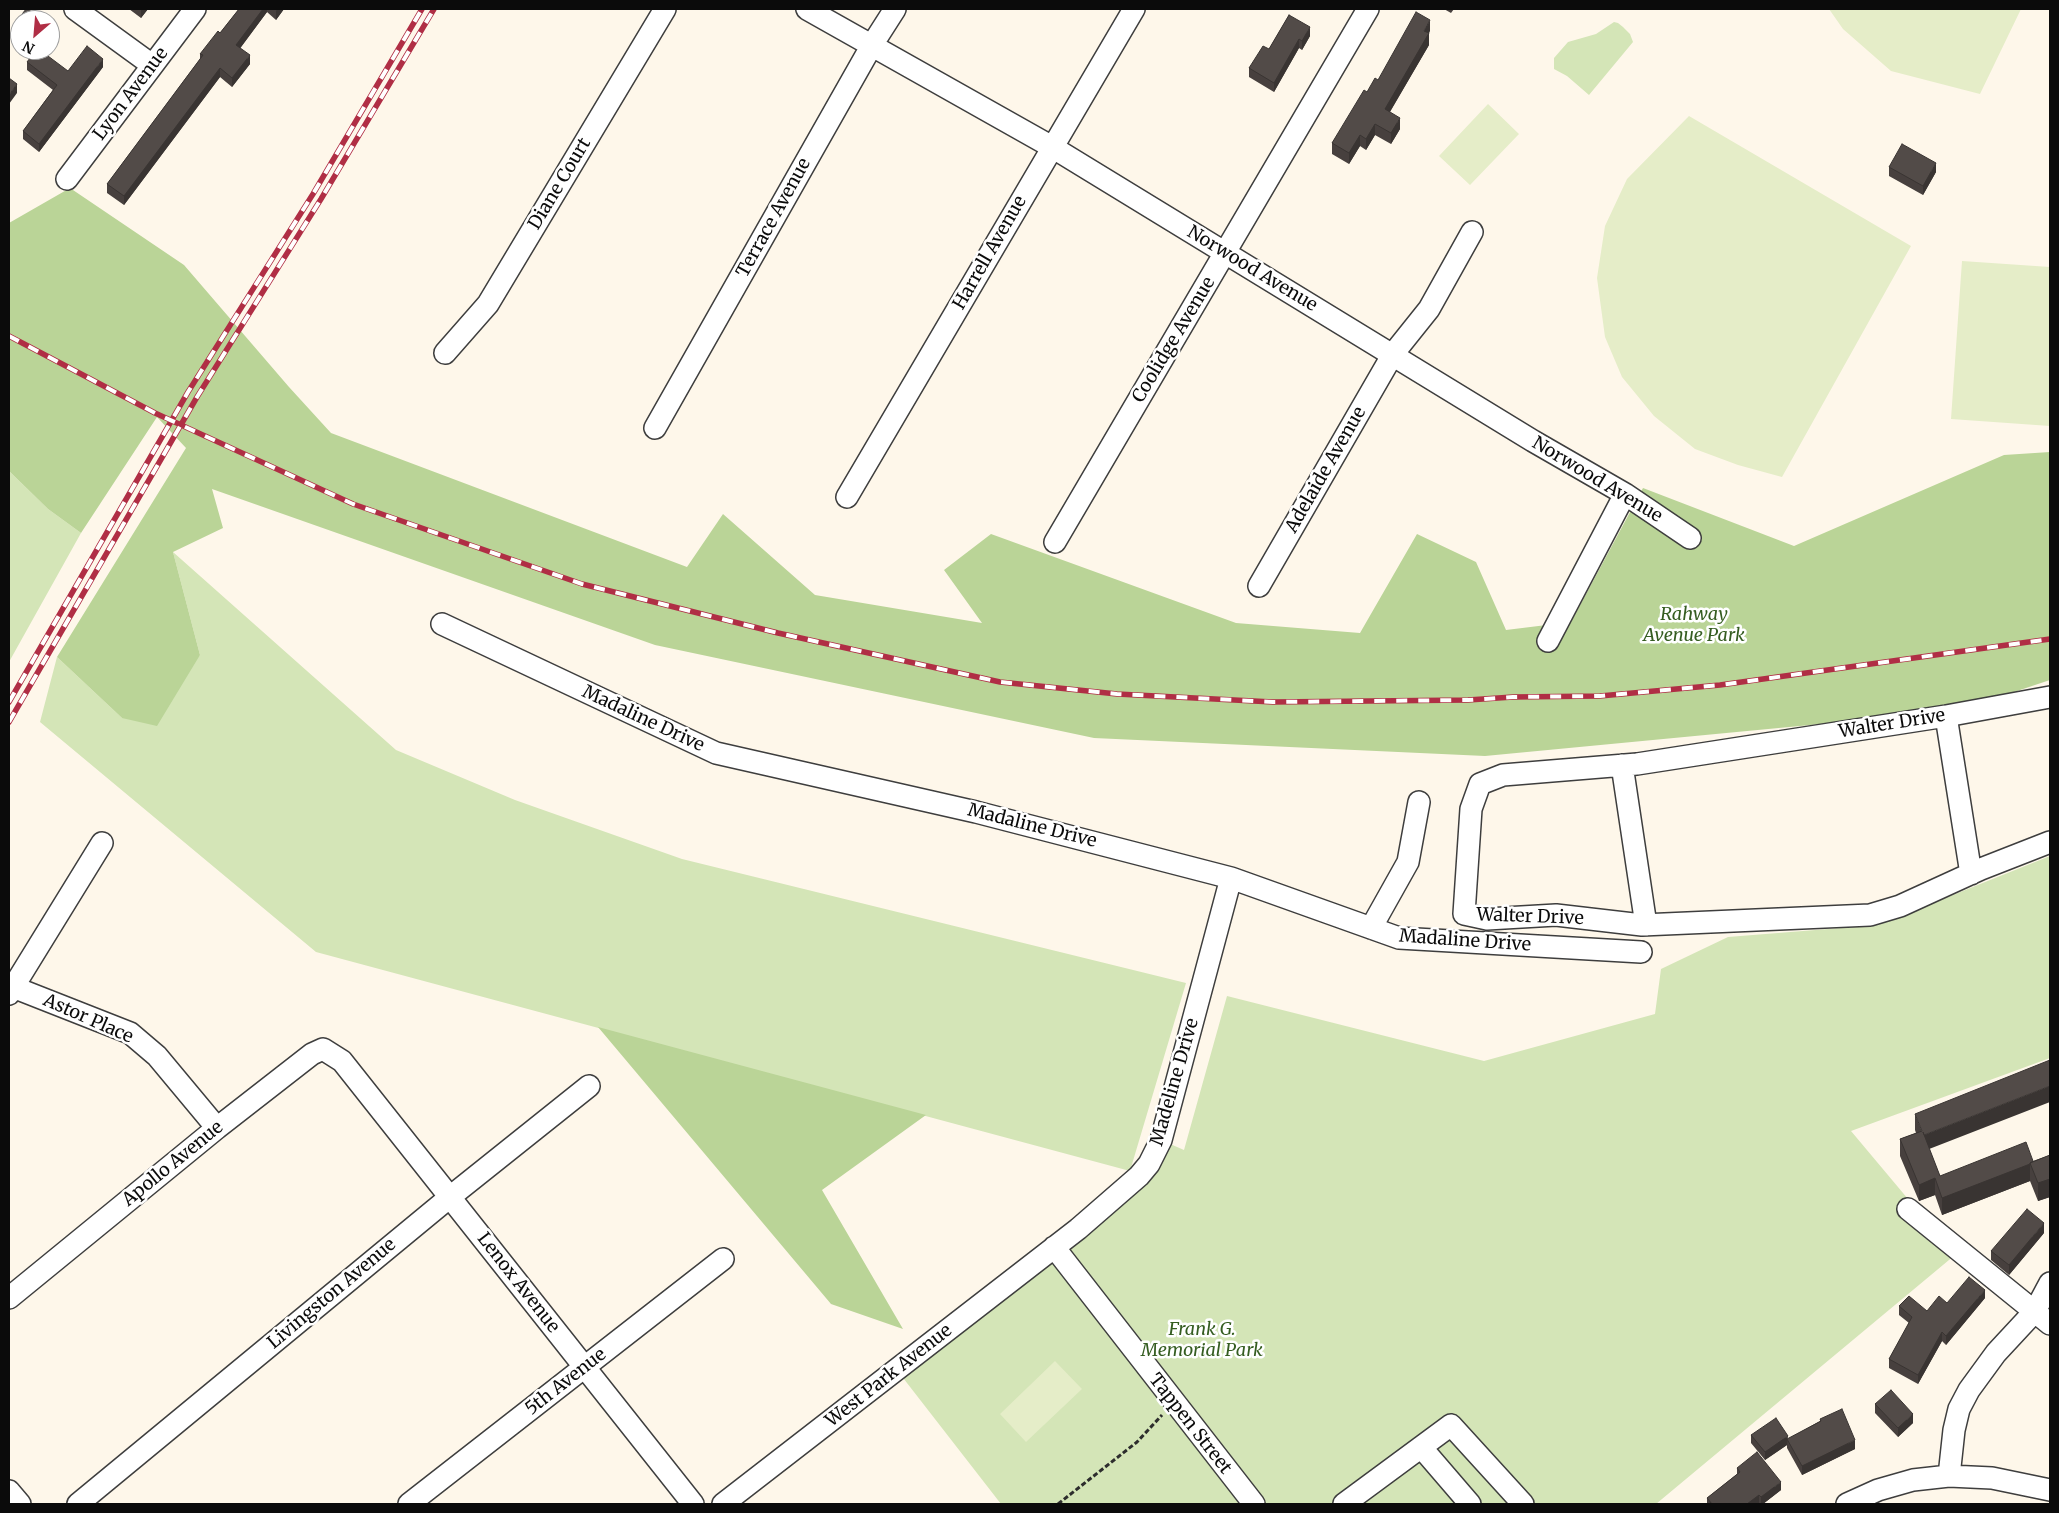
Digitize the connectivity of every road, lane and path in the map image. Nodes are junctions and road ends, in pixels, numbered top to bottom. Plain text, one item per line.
1 (76, 9) edge
2 (195, 9) edge
3 (665, 9) edge
4 (807, 9) edge
5 (895, 9) edge
6 (1134, 9) edge
7 (1368, 9) edge
8 (872, 45) junction
9 (152, 65) junction
10 (1052, 147) junction
11 (67, 179) dead end
12 (1472, 232) dead end
13 (1226, 253) junction
14 (445, 353) dead end
15 (1392, 354) junction
16 (655, 428) dead end
17 (1625, 494) junction
18 (847, 497) dead end
19 (1690, 538) dead end
20 (1055, 542) dead end
21 (1259, 586) dead end
22 (442, 624) dead end
23 (1548, 641) dead end
24 (2050, 697) edge
25 (1946, 716) junction
26 (1622, 765) junction
27 (1419, 802) dead end
28 (2050, 842) edge
29 (102, 843) dead end
30 (1971, 874) junction
31 (1231, 878) junction
32 (1646, 925) junction
33 (1372, 928) junction
34 (1641, 952) dead end
35 (11, 990) edge
36 (342, 1061) joint
37 (589, 1086) dead end
38 (217, 1128) junction
39 (450, 1197) junction
40 (1908, 1209) dead end
41 (1054, 1247) junction
42 (723, 1259) dead end
43 (2050, 1283) edge
44 (9, 1298) edge
45 (2042, 1318) edge
46 (584, 1367) junction
47 (1174, 1403) junction
48 (1421, 1447) junction
49 (1949, 1476) junction
50 (9, 1490) edge
51 (2050, 1490) edge
52 (20, 1504) edge
53 (78, 1504) edge
54 (409, 1504) edge
55 (693, 1504) edge
56 (723, 1504) edge
57 (1058, 1504) edge
58 (1254, 1504) edge
59 (1344, 1504) edge
60 (1470, 1504) edge
61 (1523, 1504) edge
62 (1847, 1504) edge

1 - 9 street
2 - 9 street, Lyon Avenue
3 - 14 street, Diane Court
4 - 8 street, Norwood Avenue
5 - 8 street, Terrace Avenue
6 - 10 street, Harrell Avenue
7 - 13 street, Coolidge Avenue
8 - 10 street, Norwood Avenue
8 - 16 street, Terrace Avenue
9 - 11 street, Lyon Avenue
10 - 13 street, Norwood Avenue
10 - 18 street, Harrell Avenue
12 - 15 street, Adelaide Avenue
13 - 15 street, Norwood Avenue
13 - 20 street, Coolidge Avenue
15 - 17 street, Norwood Avenue
15 - 21 street, Adelaide Avenue
17 - 19 street, Norwood Avenue
17 - 23 street
22 - 31 street, Madaline Drive
24 - 25 street, Walter Drive
25 - 26 street, Walter Drive
25 - 30 street
26 - 32 street
26 - 32 street, Walter Drive
27 - 33 street
28 - 30 street, Walter Drive
29 - 35 street
30 - 32 street, Walter Drive
31 - 33 street, Madaline Drive
31 - 41 street, Madeline Drive
33 - 34 street, Madaline Drive
35 - 38 street, Astor Place
36 - 38 street, Apollo Avenue
36 - 39 street, Lenox Avenue
37 - 39 street, Livingston Avenue
38 - 44 street, Apollo Avenue
39 - 46 street, Lenox Avenue
39 - 53 street, Livingston Avenue
40 - 45 street
41 - 47 street, Tappen Street
41 - 56 street, West Park Avenue
42 - 46 street, 5th Avenue
43 - 45 street
45 - 49 street
46 - 54 street, 5th Avenue
46 - 55 street, Lenox Avenue
47 - 57 path
47 - 58 street, Tappen Street
48 - 59 street
48 - 60 street
48 - 61 street
49 - 51 street
49 - 62 street
50 - 52 street

